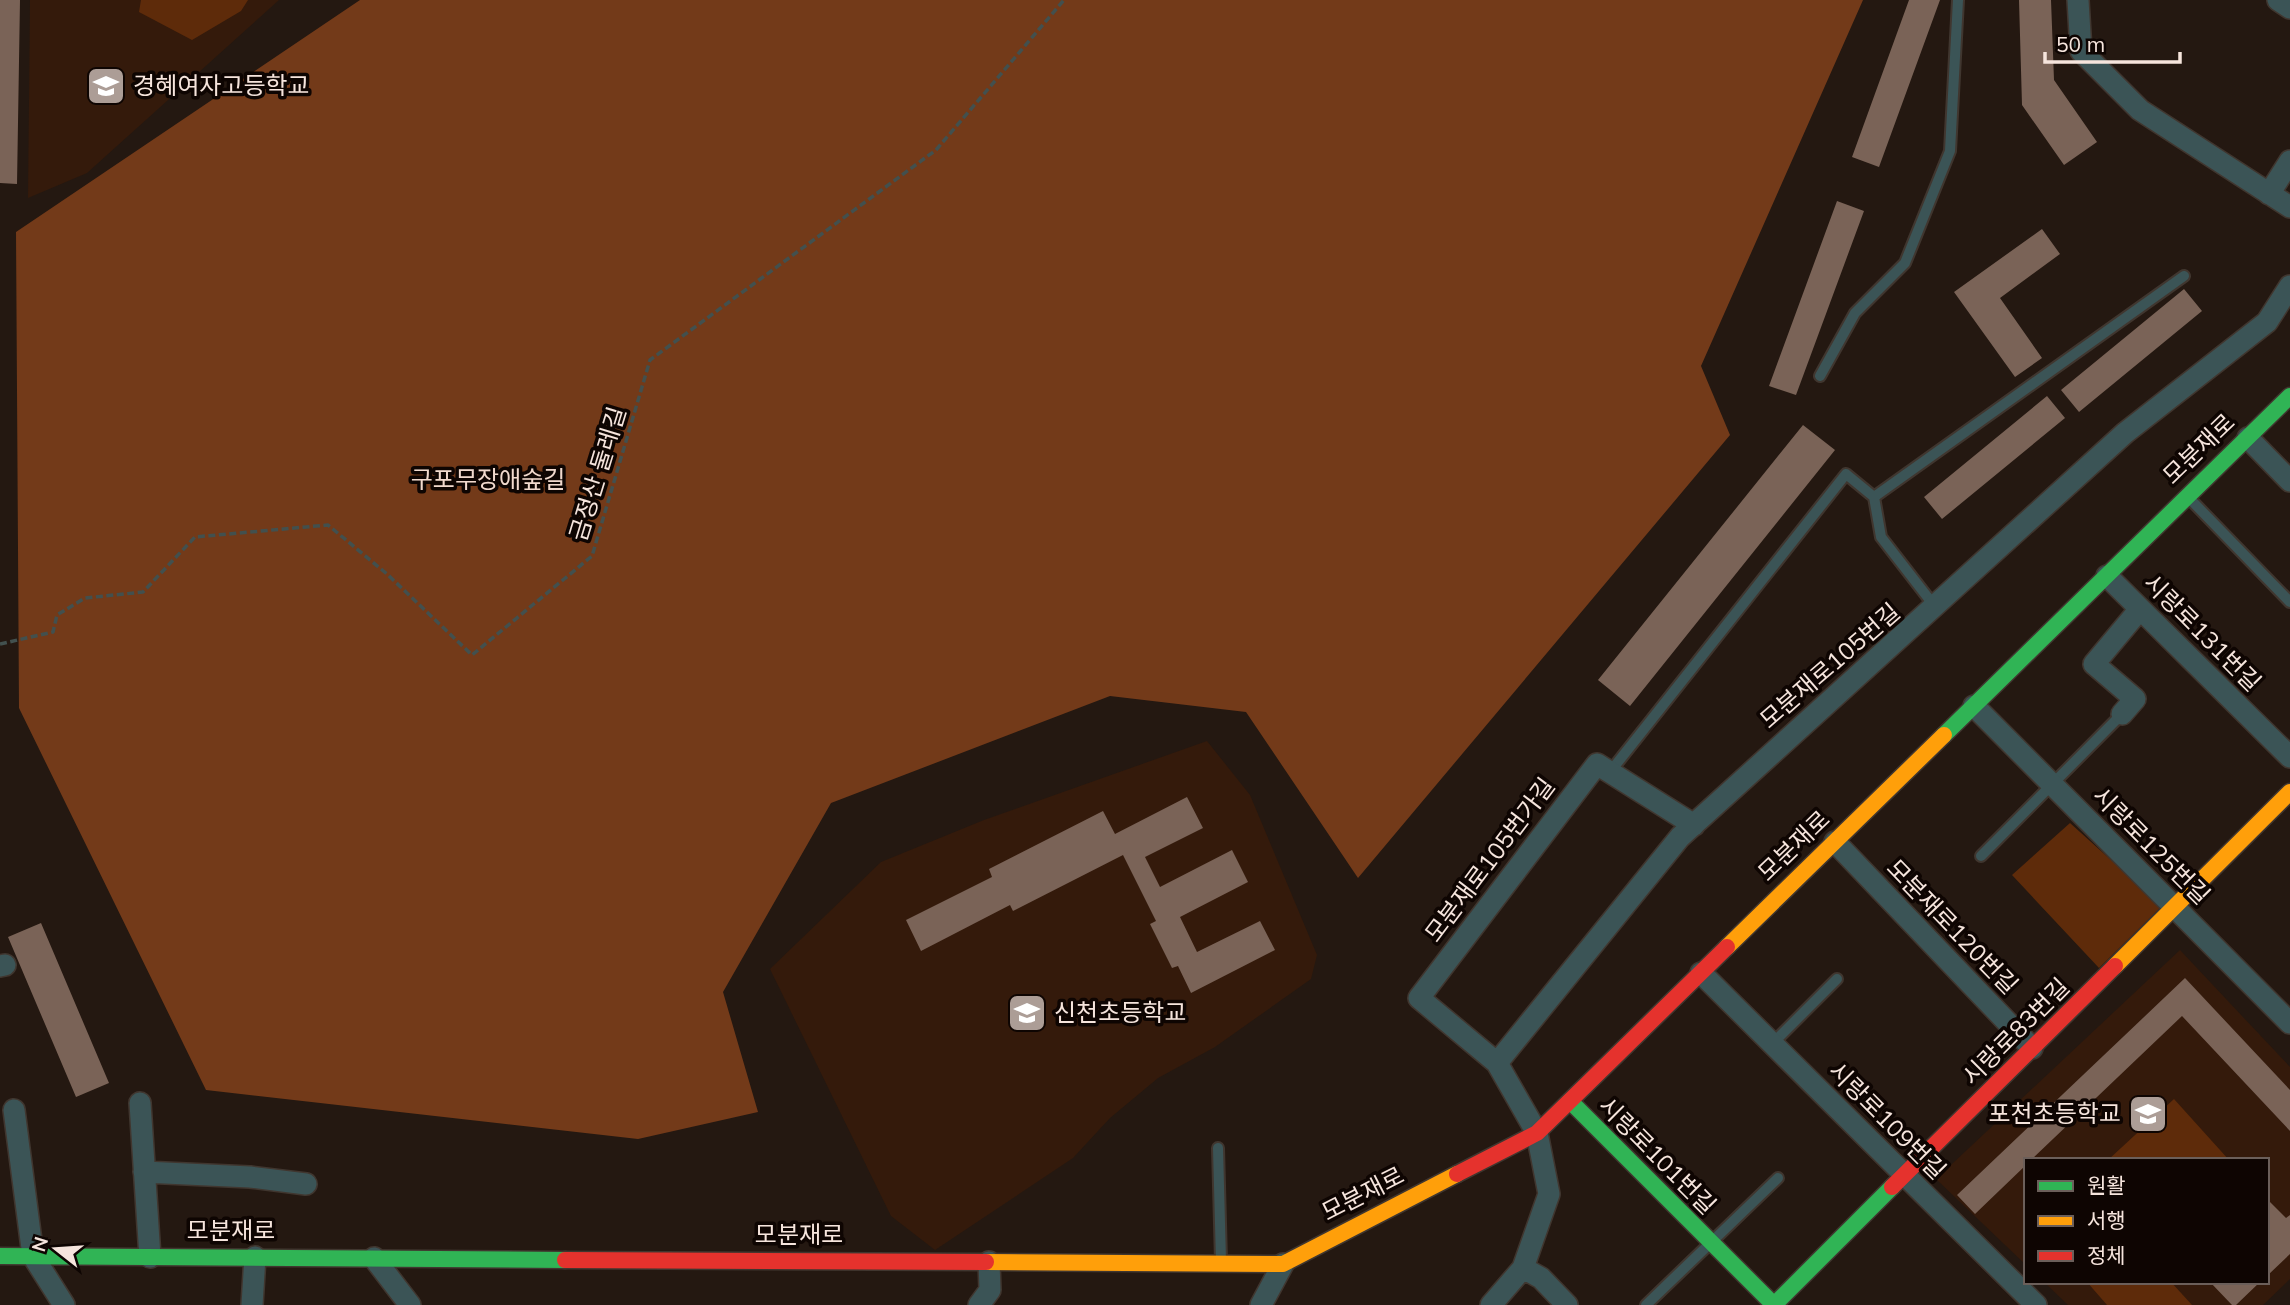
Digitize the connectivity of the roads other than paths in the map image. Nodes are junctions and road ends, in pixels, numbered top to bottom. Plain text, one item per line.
1 (1958, 0) edge
2 (2078, 0) edge
3 (2278, 0) edge
4 (2290, 8) edge
5 (2290, 161) edge
6 (2269, 194) junction
7 (2290, 207) edge
8 (2184, 276) dead end
9 (2290, 286) edge
10 (1820, 376) dead end
11 (2290, 397) edge
12 (2248, 438) junction
13 (2290, 481) edge
14 (2188, 496) junction
15 (1874, 497) junction
16 (2107, 576) junction
17 (2290, 602) edge
18 (1936, 608) junction
19 (2140, 609) junction
20 (1974, 706) junction
21 (2122, 714) joint
22 (2290, 757) edge
23 (1610, 772) junction
24 (2052, 784) junction
25 (2290, 792) edge
26 (1694, 825) junction
27 (1835, 842) junction
28 (1981, 856) dead end
29 (2174, 907) junction
30 (1701, 973) junction
31 (1837, 979) dead end
32 (2290, 1023) edge
33 (1772, 1044) junction
34 (2032, 1048) junction
35 (1497, 1063) junction
36 (1570, 1101) junction
37 (140, 1103) dead end
38 (14, 1110) dead end
39 (1537, 1133) junction
40 (1218, 1148) dead end
41 (144, 1172) junction
42 (1904, 1175) junction
43 (1778, 1178) dead end
44 (306, 1184) dead end
45 (1711, 1242) junction
46 (0, 1256) edge
47 (33, 1256) junction
48 (150, 1257) junction
49 (255, 1257) junction
50 (374, 1258) junction
51 (989, 1262) junction
52 (1222, 1264) junction
53 (1283, 1264) junction
54 (1524, 1268) junction
55 (64, 1305) edge
56 (252, 1305) edge
57 (410, 1305) edge
58 (979, 1305) edge
59 (1261, 1305) edge
60 (1491, 1305) edge
61 (1567, 1305) edge
62 (1646, 1305) edge
63 (1773, 1305) edge
64 (2036, 1305) edge

1 - 10 lane
2 - 6 street
3 - 4 street
5 - 6 street
6 - 7 street
8 - 15 lane
9 - 18 street, 모분재로105번길
11 - 12 street, 모분재로
12 - 13 street
12 - 14 street, 모분재로
14 - 16 street, 모분재로
14 - 17 lane
15 - 18 lane
15 - 23 lane
16 - 19 street, 시랑로131번길
16 - 20 street, 모분재로
18 - 26 street, 모분재로105번길
19 - 21 street
19 - 22 street, 시랑로131번길
20 - 24 street, 시랑로125번길
20 - 27 street, 모분재로
21 - 24 lane
23 - 26 street
23 - 35 street, 모분재로105번가길
24 - 28 lane
24 - 29 street, 시랑로125번길
25 - 29 street, 시랑로83번길
26 - 35 street, 모분재로105번길
27 - 30 street, 모분재로
27 - 34 street, 모분재로120번길
29 - 32 street, 시랑로125번길
29 - 34 street, 시랑로83번길
30 - 33 street, 시랑로109번길
30 - 36 street, 모분재로
31 - 33 lane
33 - 42 street, 시랑로109번길
34 - 42 street, 시랑로83번길
35 - 39 street
36 - 39 street, 모분재로
36 - 45 street, 시랑로101번길
37 - 41 street
38 - 47 street
39 - 53 street, 모분재로
39 - 54 street
40 - 52 lane
41 - 44 street, 모분재로
41 - 48 street
42 - 63 street, 시랑로83번길
42 - 64 street, 시랑로109번길
43 - 45 lane
45 - 62 lane, 시랑로101번길
45 - 63 street, 시랑로101번길
46 - 47 street, 모분재로
47 - 48 street, 모분재로
47 - 55 street
48 - 49 street, 모분재로
49 - 50 street, 모분재로
49 - 56 street
50 - 51 street, 모분재로
50 - 57 street
51 - 52 street, 모분재로
51 - 58 street
52 - 53 street, 모분재로
53 - 59 street
54 - 60 street
54 - 61 street

